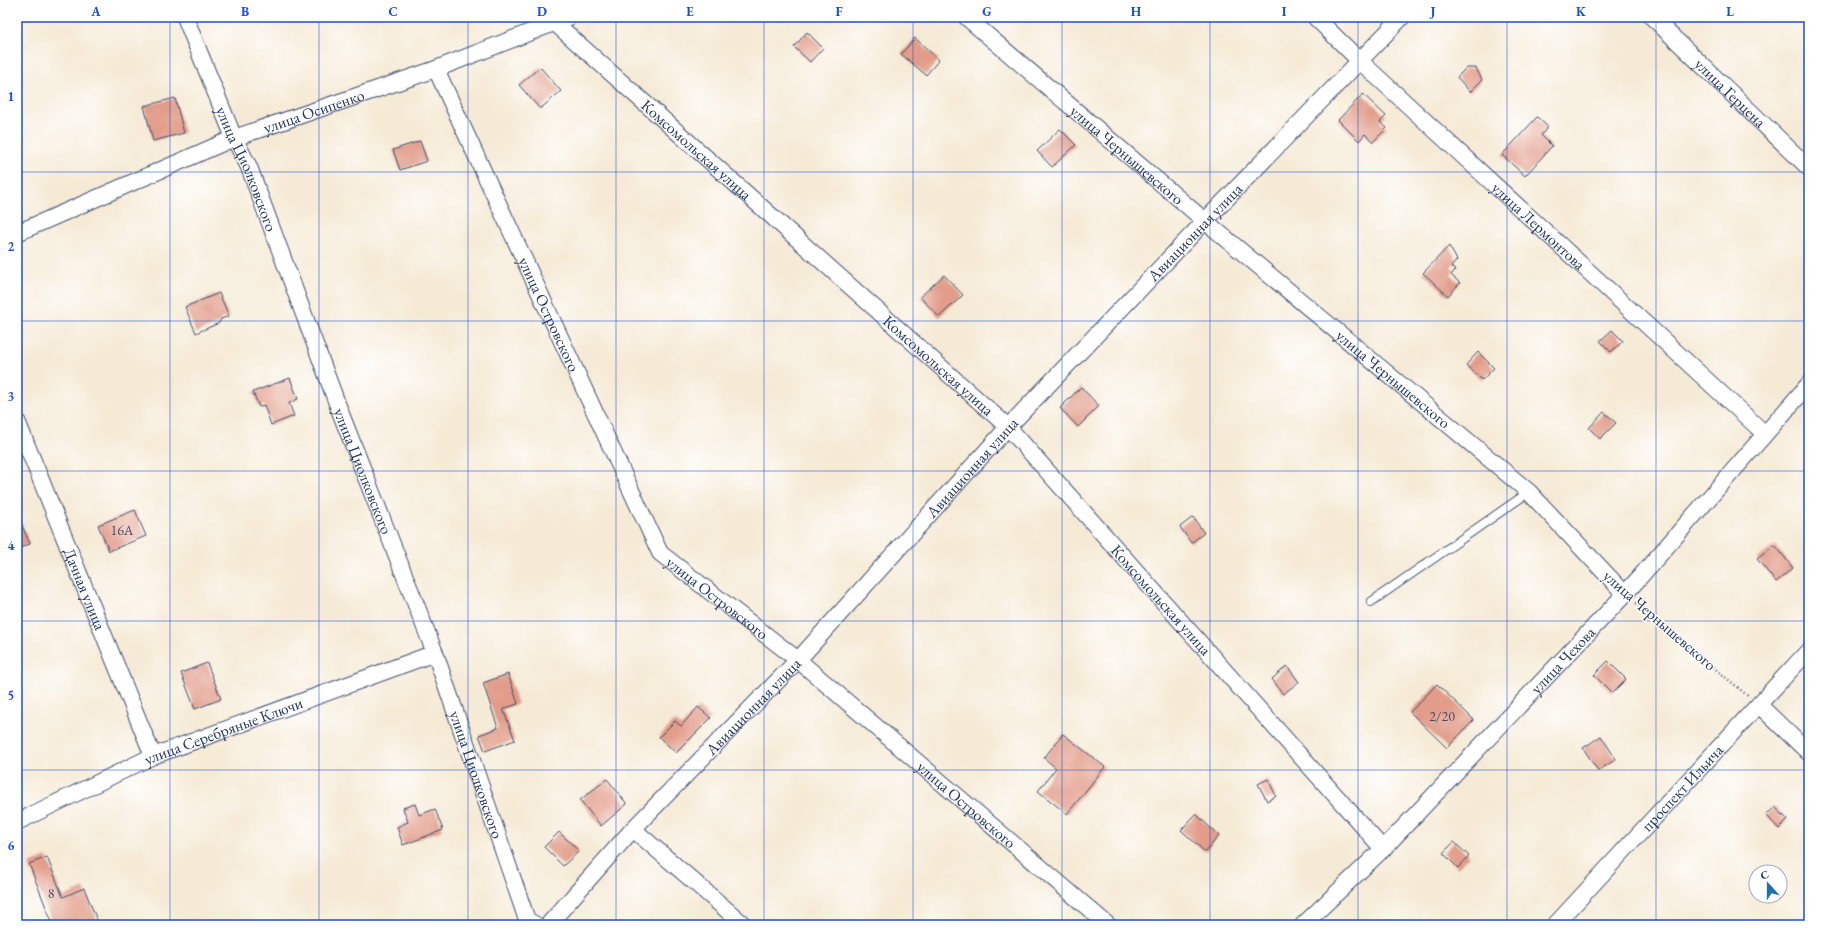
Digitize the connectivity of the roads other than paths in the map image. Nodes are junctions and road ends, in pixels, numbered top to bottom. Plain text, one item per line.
1 (185, 17) edge
2 (570, 17) edge
3 (966, 17) edge
4 (1316, 17) edge
5 (1402, 17) edge
6 (1652, 17) edge
7 (555, 23) junction
8 (1361, 62) junction
9 (436, 69) junction
10 (234, 138) junction
11 (1809, 168) edge
12 (1205, 221) junction
13 (17, 233) edge
14 (1809, 384) edge
15 (17, 421) edge
16 (1008, 428) junction
17 (1764, 433) junction
18 (1529, 492) junction
19 (1625, 594) junction
20 (1371, 602) dead end
21 (1809, 650) edge
22 (435, 654) junction
23 (798, 660) junction
24 (1759, 705) junction
25 (1809, 753) edge
26 (153, 756) junction
27 (17, 822) edge
28 (633, 829) junction
29 (1383, 849) junction
30 (526, 923) edge
31 (548, 925) edge
32 (744, 925) edge
33 (1108, 925) edge
34 (1303, 925) edge
35 (1555, 925) edge

1 - 10 street, улица Циолковского
2 - 7 street, улица Осипенко
3 - 12 street, улица Чернышевского
4 - 8 street, улица Лермонтова
5 - 8 street, Авиационная улица
6 - 11 street, улица Герцена
7 - 9 street, улица Осипенко
7 - 16 street, Комсомольская улица
8 - 12 street, Авиационная улица
8 - 17 street, улица Лермонтова
9 - 10 street, улица Осипенко
9 - 23 street, улица Островского
10 - 13 street, улица Осипенко
10 - 22 street, улица Циолковского
12 - 16 street, Авиационная улица
12 - 18 street, улица Чернышевского
14 - 17 street, улица Чехова
15 - 26 street, Дачная улица
16 - 23 street, Авиационная улица
16 - 29 street, Комсомольская улица
17 - 19 street, улица Чехова
18 - 19 street, улица Чернышевского
18 - 20 lane
19 - 29 street, улица Чехова
21 - 24 street, проспект Ильича
22 - 26 street, улица Серебряные Ключи
22 - 30 street, улица Циолковского
23 - 28 street, Авиационная улица
23 - 33 street, улица Островского
24 - 25 street
24 - 35 street, проспект Ильича
26 - 27 street, улица Серебряные Ключи
28 - 31 street, Авиационная улица
28 - 32 street
29 - 34 street, улица Чехова

